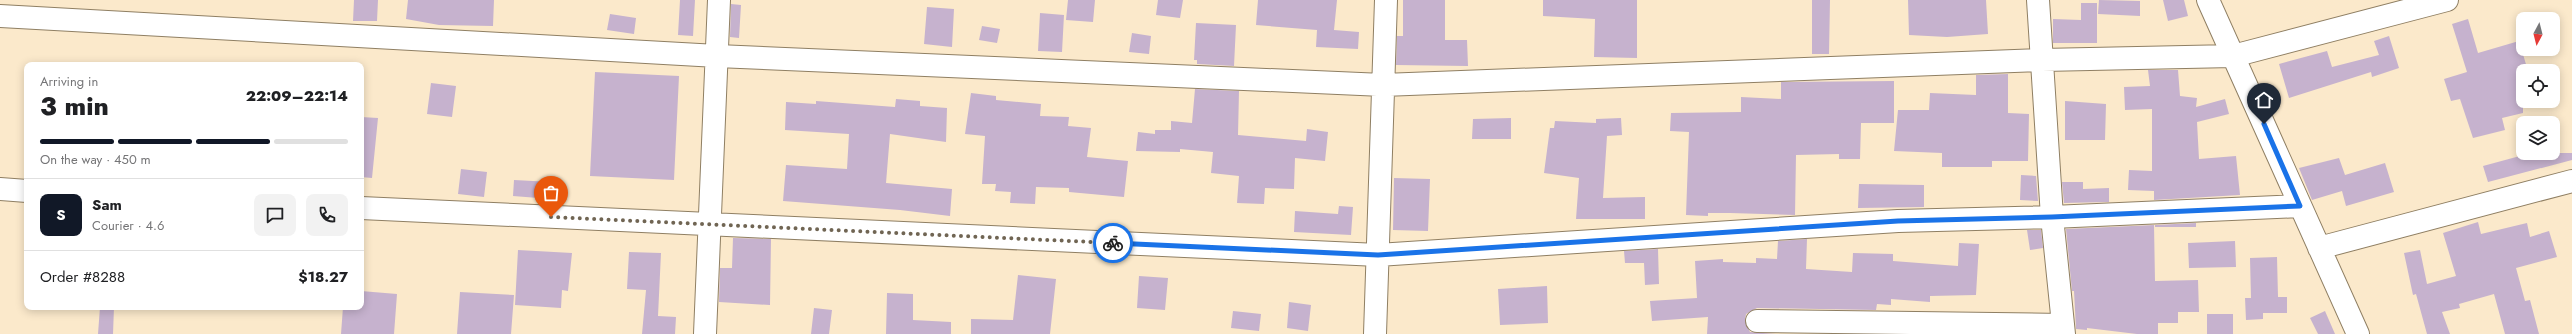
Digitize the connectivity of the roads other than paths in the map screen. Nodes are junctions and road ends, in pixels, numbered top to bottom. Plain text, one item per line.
1 (719, 0) edge
2 (1386, 0) edge
3 (2038, 0) edge
4 (2208, 0) edge
5 (2447, 0) edge
6 (0, 16) edge
7 (717, 56) junction
8 (2233, 56) junction
9 (2042, 60) junction
10 (1383, 85) junction
11 (2572, 181) edge
12 (0, 189) edge
13 (24, 191) edge
14 (2300, 206) junction
15 (364, 208) edge
16 (2052, 217) junction
17 (709, 225) junction
18 (2319, 248) junction
19 (1378, 255) junction
20 (1757, 321) dead end
21 (2063, 329) edge
22 (705, 334) edge
23 (1375, 334) edge
24 (2358, 334) edge

1 - 7 street
2 - 10 street
3 - 9 street
4 - 8 street
5 - 8 street
6 - 7 street
7 - 10 street
7 - 17 street
8 - 9 street
8 - 14 street
9 - 10 street
9 - 16 street
10 - 19 street
11 - 18 street
12 - 13 street
14 - 16 street
14 - 18 street
15 - 17 street
16 - 19 street
16 - 21 street
17 - 19 street
17 - 22 street
18 - 24 street
19 - 23 street
20 - 21 street

